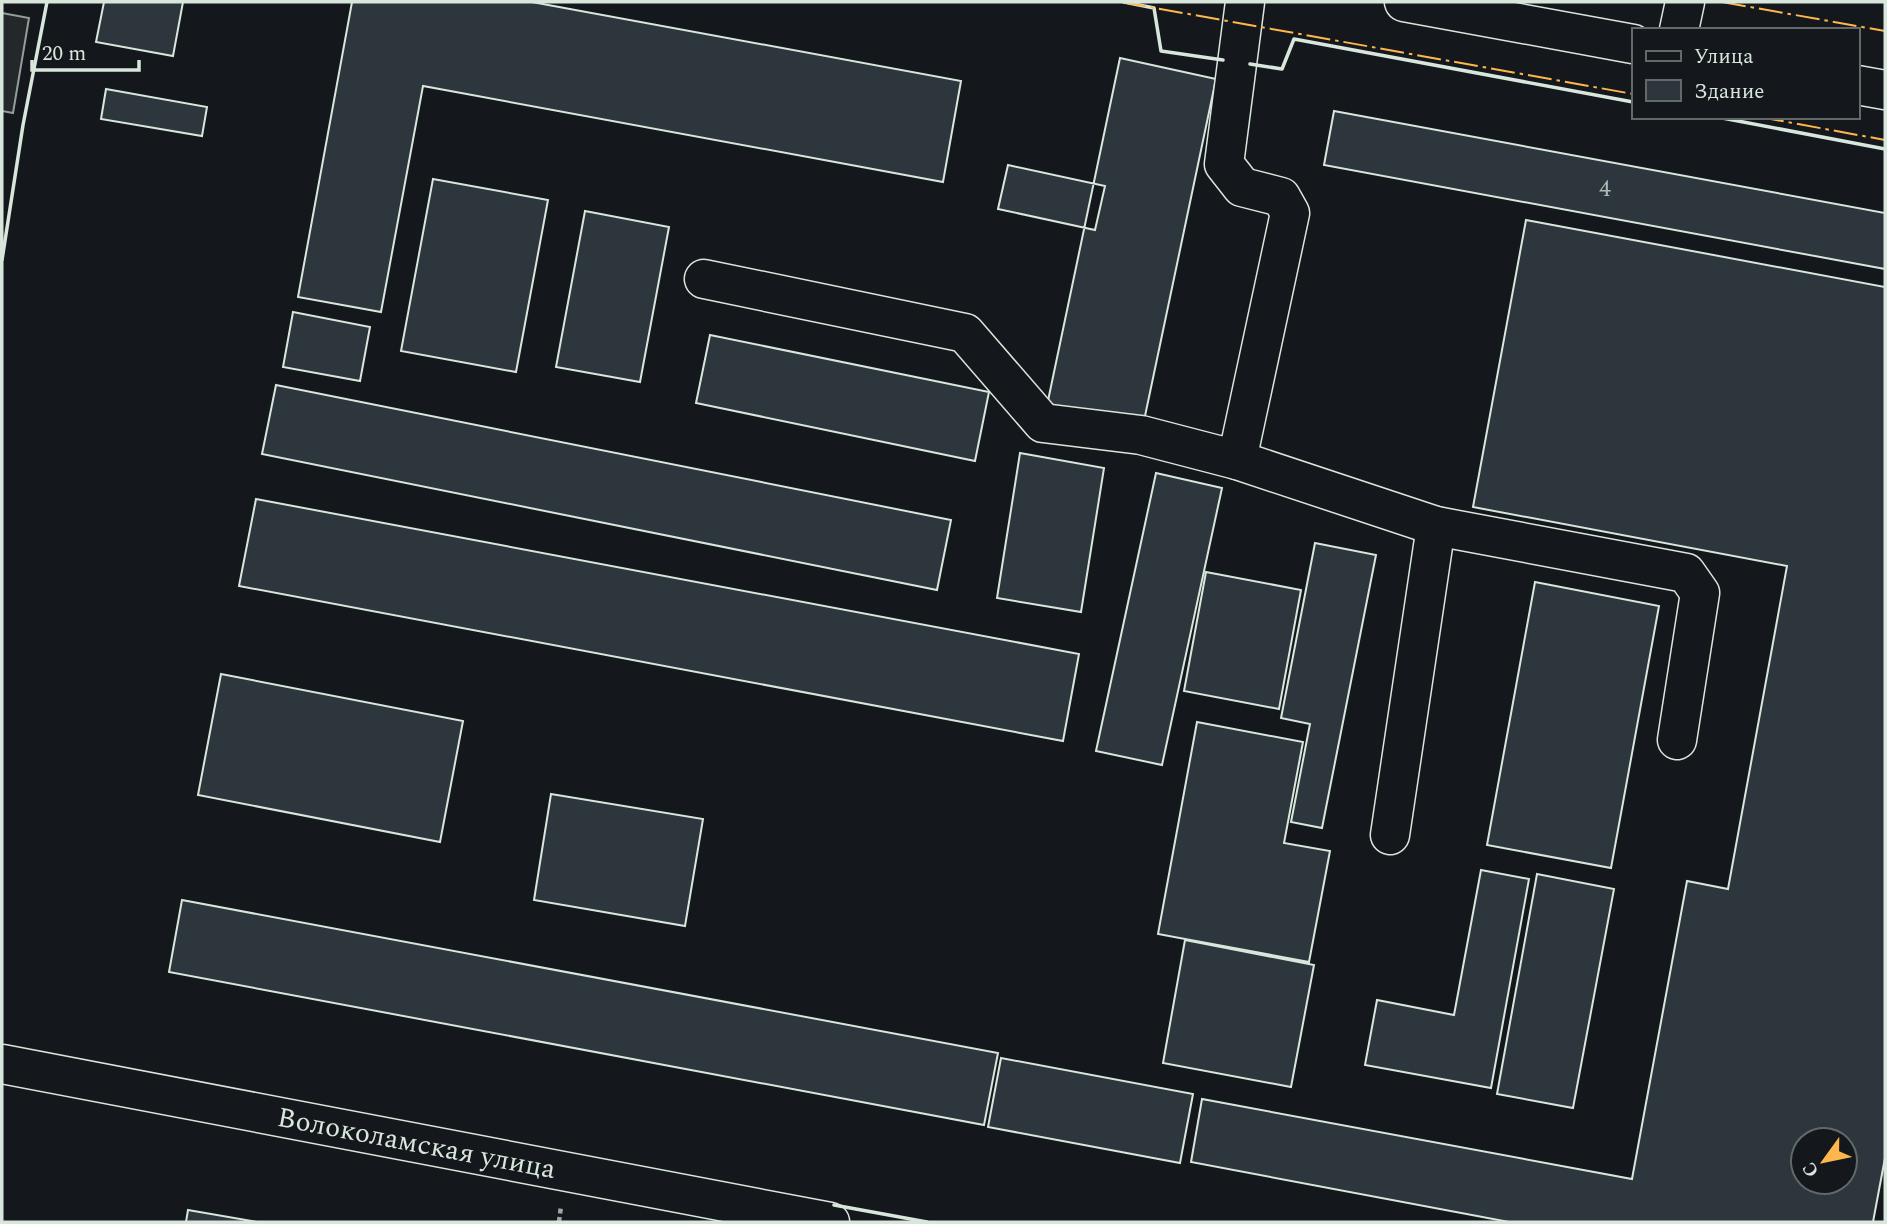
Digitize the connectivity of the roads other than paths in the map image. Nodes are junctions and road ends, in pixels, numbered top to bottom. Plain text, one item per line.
1 (1245, 2) edge
2 (1404, 2) edge
3 (1685, 2) edge
4 (1529, 13) edge
5 (1679, 28) edge
6 (1632, 44) edge
7 (1859, 85) edge
8 (1885, 90) edge
9 (704, 279) dead end
10 (1237, 460) junction
11 (1436, 526) junction
12 (1677, 740) dead end
13 (1390, 835) dead end
14 (2, 1064) edge
15 (830, 1222) edge

1 - 10 street
2 - 4 street
3 - 5 street
4 - 6 street
7 - 8 street
9 - 10 street
10 - 11 street
11 - 12 street
11 - 13 street
14 - 15 street, Волоколамская улица

